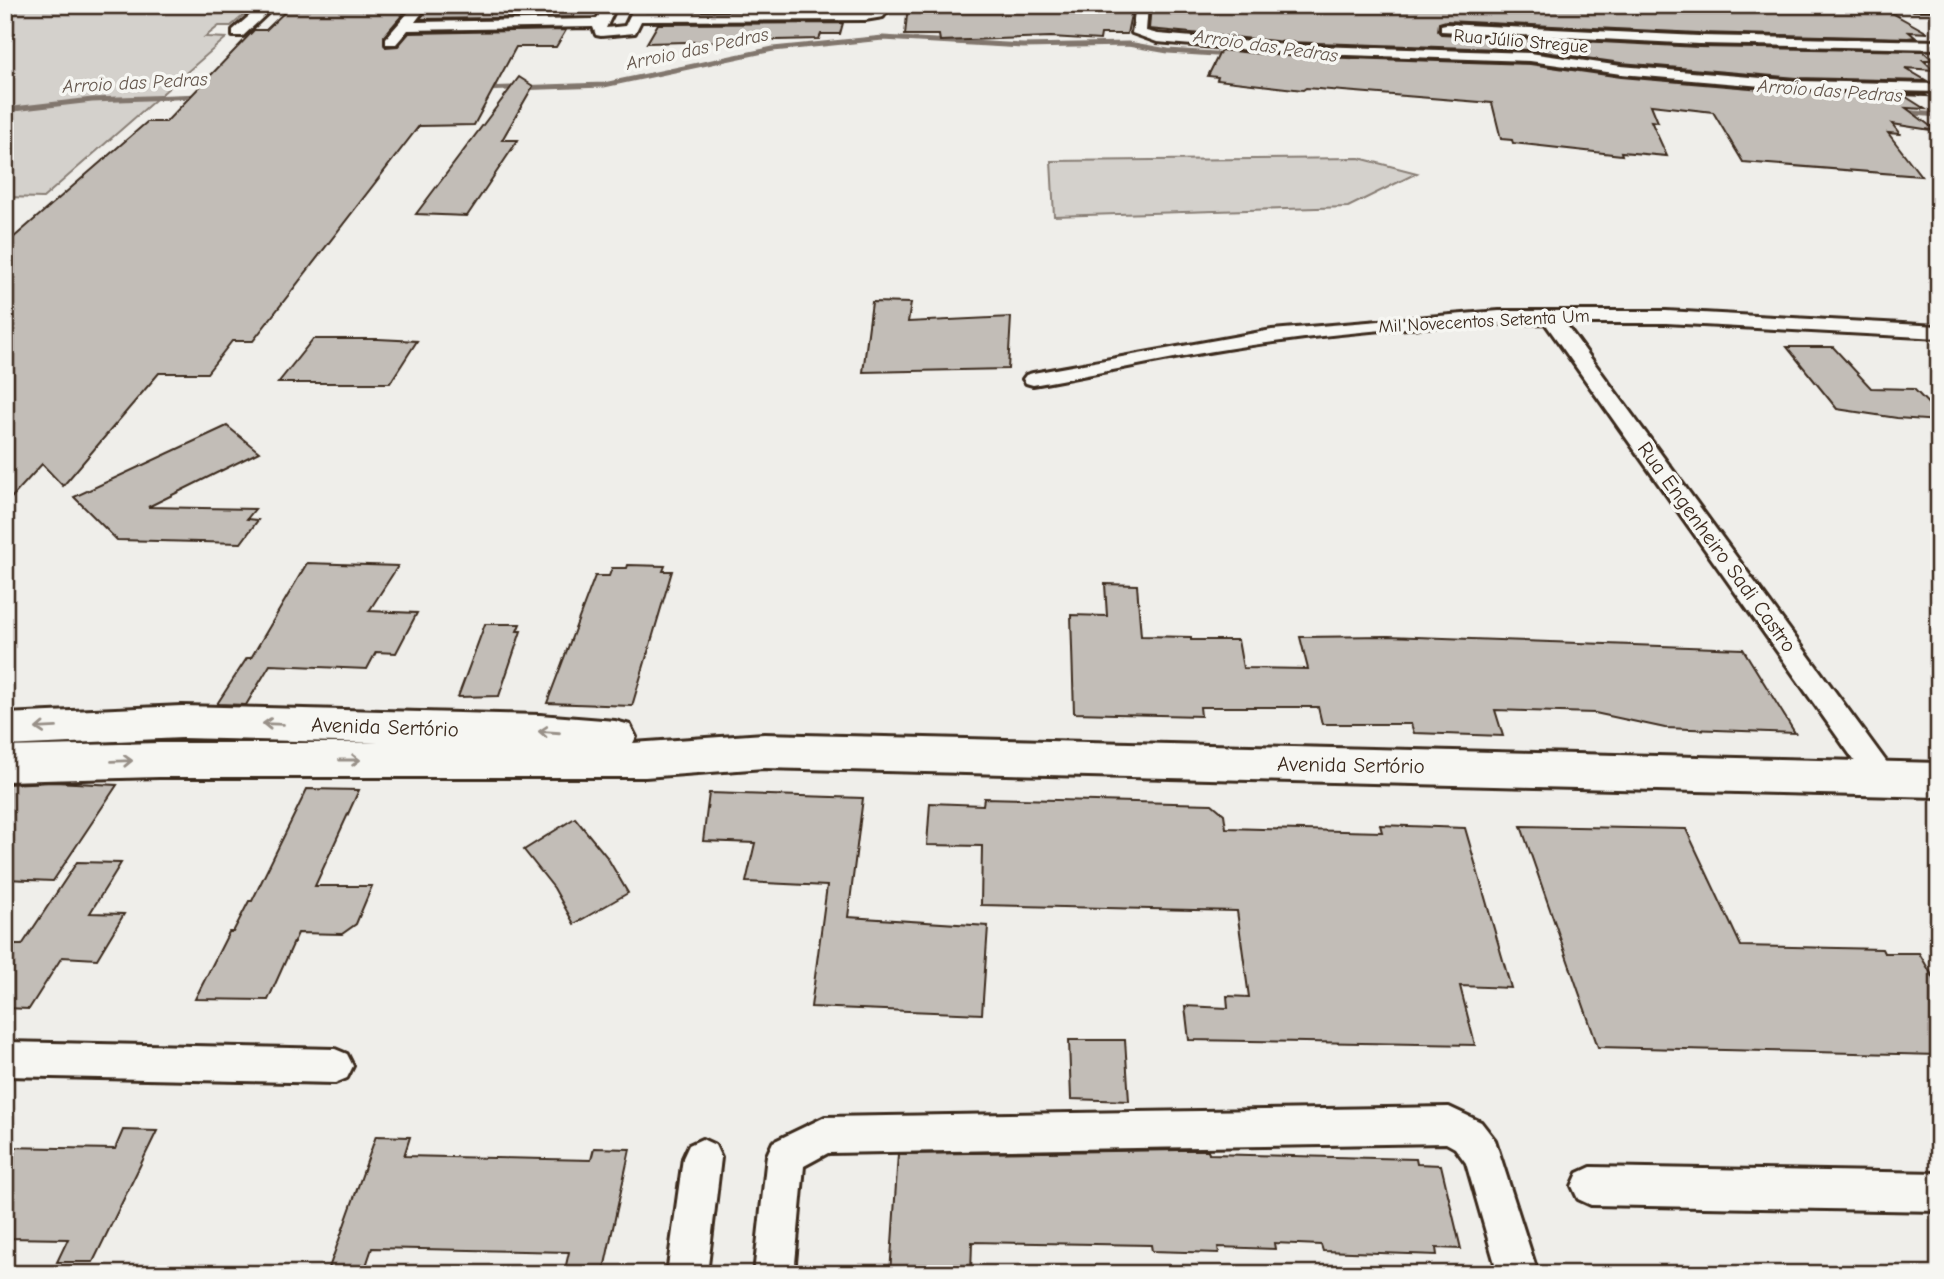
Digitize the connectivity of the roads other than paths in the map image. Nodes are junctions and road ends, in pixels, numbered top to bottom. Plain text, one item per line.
1 (270, 5) edge
2 (422, 5) edge
3 (611, 5) edge
4 (1142, 5) edge
5 (1914, 5) edge
6 (1939, 5) edge
7 (882, 9) edge
8 (639, 11) edge
9 (757, 11) edge
10 (601, 23) junction
11 (404, 26) junction
12 (1446, 28) dead end
13 (238, 33) dead end
14 (391, 41) dead end
15 (1939, 45) edge
16 (1939, 88) edge
17 (1550, 316) junction
18 (1939, 332) edge
19 (1033, 379) dead end
20 (5, 730) edge
21 (764, 751) junction
22 (5, 765) edge
23 (1883, 779) junction
24 (1939, 780) edge
25 (5, 1059) edge
26 (335, 1066) dead end
27 (702, 1158) dead end
28 (1591, 1186) dead end
29 (1939, 1192) edge
30 (687, 1274) edge
31 (774, 1274) edge
32 (1518, 1274) edge

1 - 13 street
2 - 11 street
3 - 10 street
4 - 16 street, Rua Júlio Stregue
5 - 6 street
7 - 9 street
8 - 9 street
8 - 10 street
10 - 11 street
11 - 14 street
12 - 15 street
17 - 18 street, Mil Novecentos Setenta Um
17 - 19 street, Mil Novecentos Setenta Um
17 - 23 street, Rua Engenheiro Sadi Castro
21 -> 20 main road, Avenida Sertório
22 -> 21 main road, Avenida Sertório
21 - 23 main road, Avenida Sertório
23 - 24 main road, Avenida Sertório
25 - 26 street
27 - 30 street
28 - 29 street
31 - 32 street

